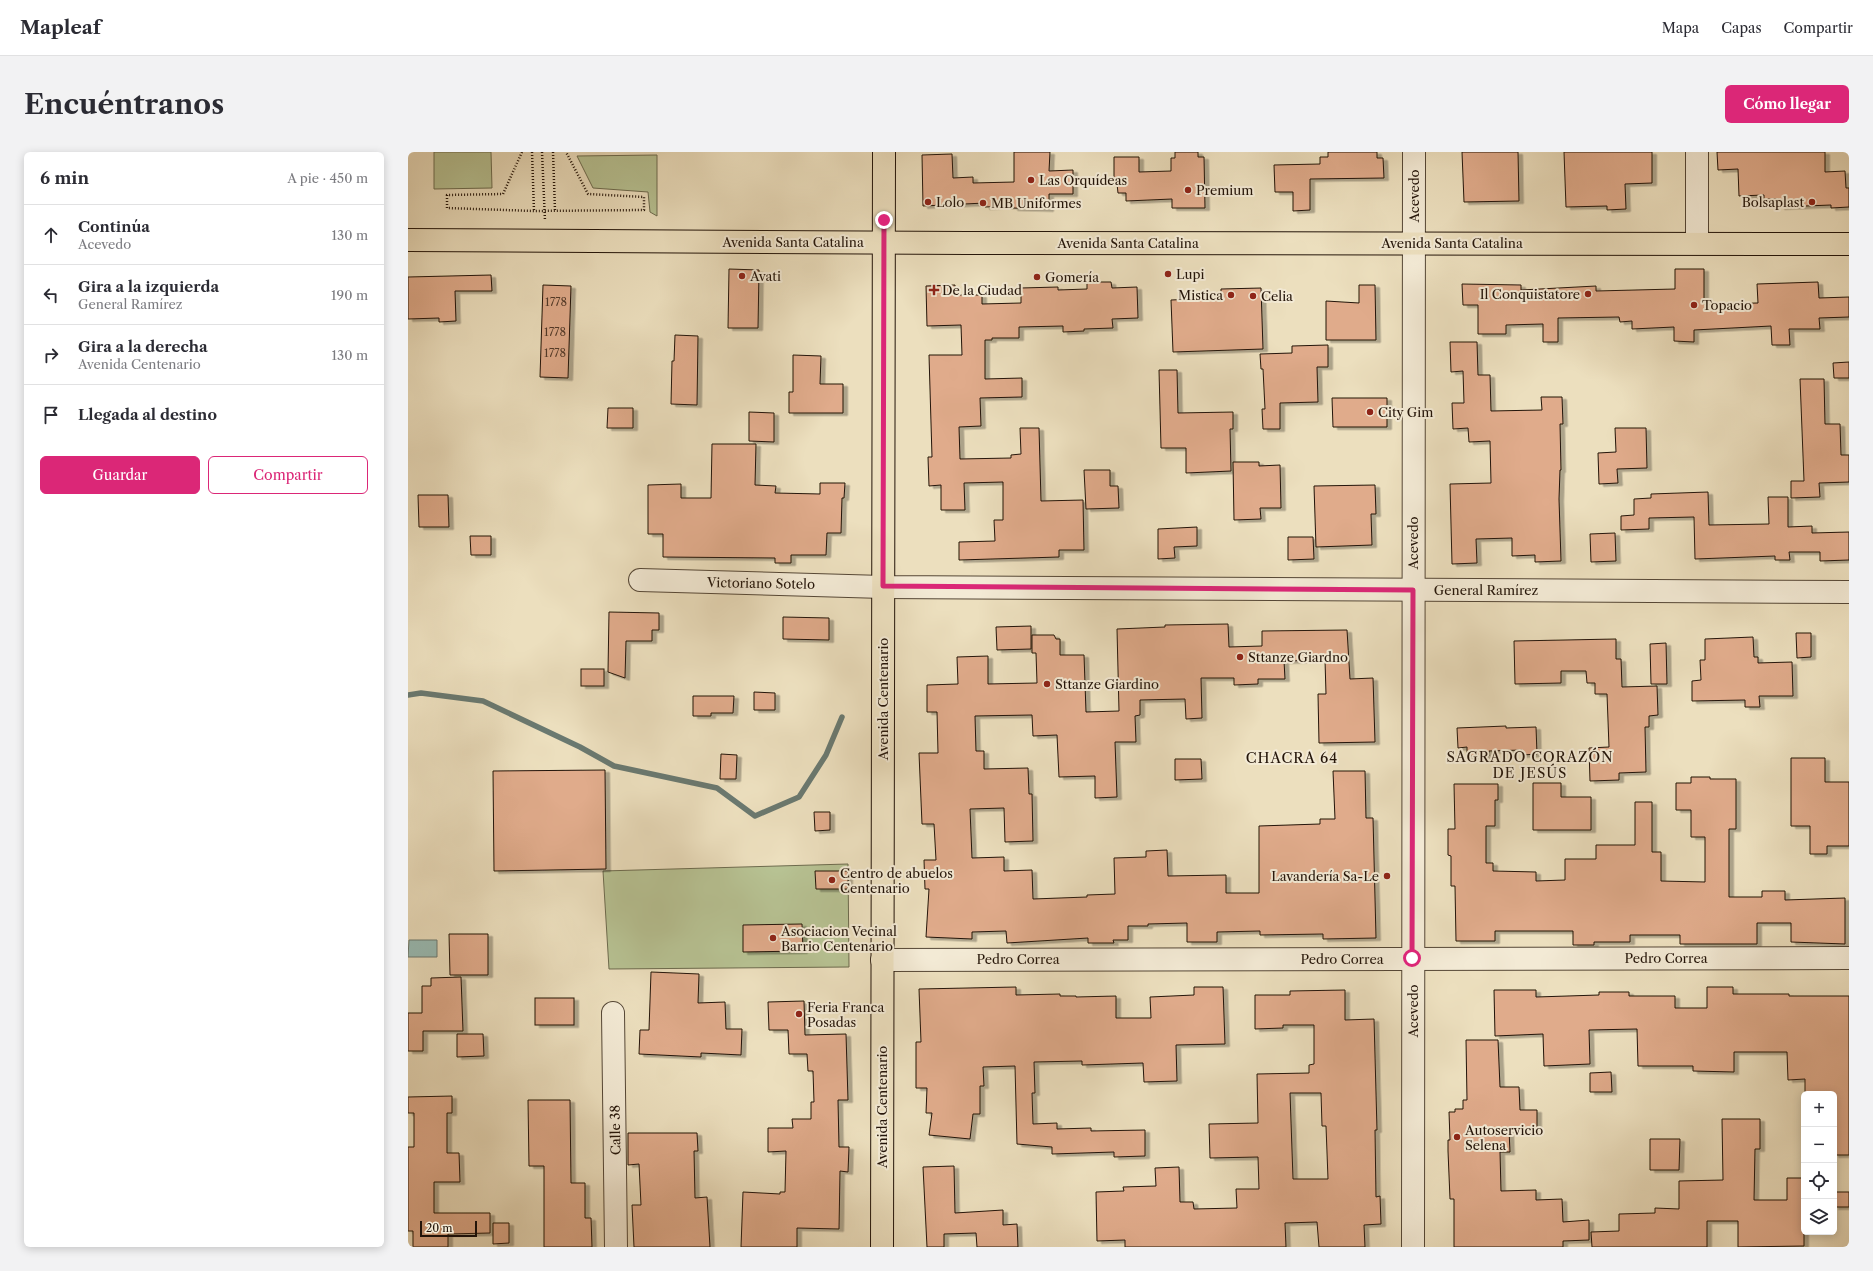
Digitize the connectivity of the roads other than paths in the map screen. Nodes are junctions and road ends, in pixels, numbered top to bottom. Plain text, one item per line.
1 (884, 152) edge
2 (1414, 152) edge
3 (1697, 152) edge
4 (408, 240) edge
5 (884, 242) junction
6 (1413, 243) junction
7 (1697, 244) junction
8 (1849, 244) edge
9 (640, 580) dead end
10 (883, 586) junction
11 (1413, 590) junction
12 (1849, 592) edge
13 (1412, 958) junction
14 (1849, 958) edge
15 (882, 960) junction
16 (613, 1013) dead end
17 (616, 1247) edge
18 (882, 1247) edge
19 (1413, 1247) edge

1 - 5 main road, Avenida Centenario
2 - 6 street, Acevedo
3 - 7 street
4 - 5 main road, Avenida Santa Catalina
5 - 6 main road, Avenida Santa Catalina
5 - 10 main road, Avenida Centenario
6 - 7 main road, Avenida Santa Catalina
6 - 11 street, Acevedo
7 - 8 main road, Avenida Santa Catalina
9 - 10 street, Victoriano Sotelo
10 - 11 street, General Ramírez
10 - 15 main road, Avenida Centenario
11 - 12 street, General Ramírez
11 - 13 street, Acevedo
13 - 14 street, Pedro Correa
13 - 15 street, Pedro Correa
13 - 19 street, Acevedo
15 - 18 main road, Avenida Centenario
16 - 17 street, Calle 38

